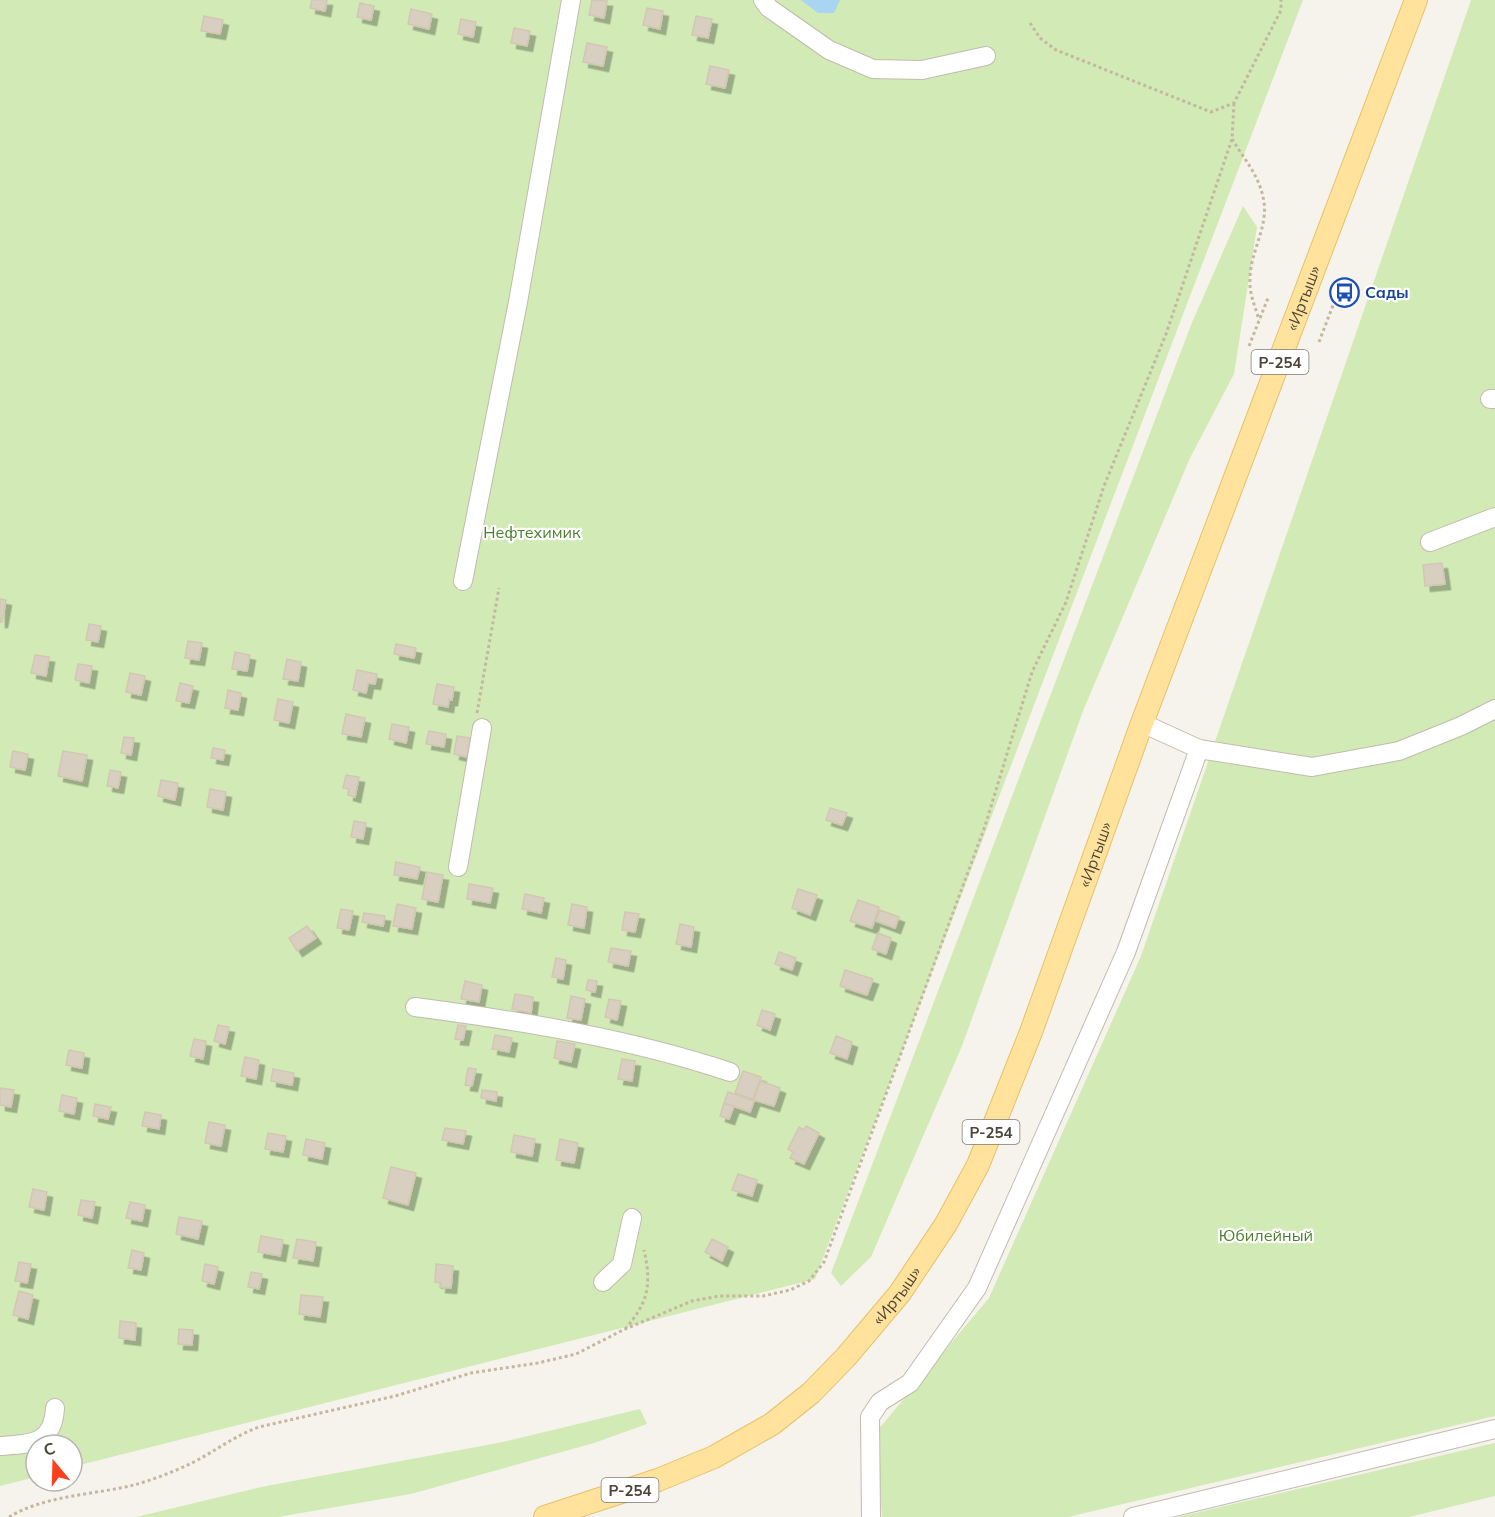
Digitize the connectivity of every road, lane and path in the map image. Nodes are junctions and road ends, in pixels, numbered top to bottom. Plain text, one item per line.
1 (571, 0) edge
2 (763, 0) edge
3 (1281, 0) edge
4 (1416, 0) edge
5 (1030, 23) dead end
6 (986, 56) dead end
7 (1234, 103) junction
8 (1232, 139) junction
9 (1343, 279) dead end
10 (1268, 298) dead end
11 (1259, 320) junction
12 (1319, 342) dead end
13 (1249, 346) dead end
14 (1495, 517) edge
15 (1431, 542) dead end
16 (463, 581) dead end
17 (499, 588) dead end
18 (1495, 709) edge
19 (480, 721) joint
20 (1142, 723) junction
21 (1199, 749) junction
22 (458, 867) dead end
23 (415, 1007) dead end
24 (730, 1072) dead end
25 (632, 1218) dead end
26 (642, 1242) dead end
27 (603, 1282) dead end
28 (623, 1330) junction
29 (55, 1408) dead end
30 (1495, 1429) edge
31 (0, 1446) edge
32 (9, 1517) edge
33 (545, 1517) edge
34 (871, 1517) edge
35 (1133, 1517) edge

1 - 16 street
2 - 6 street
3 - 7 path
4 - 20 main road, «Иртыш» / Р-254
5 - 7 path
7 - 8 path
8 - 11 path
8 - 28 path
9 - 12 path
10 - 11 path
11 - 13 path
14 - 15 street
17 - 19 path
18 - 21 street
19 - 22 street
20 - 21 street
20 - 33 main road, «Иртыш» / Р-254
21 - 34 street
23 - 24 street
25 - 27 street
26 - 28 path
28 - 32 path
29 - 31 street
30 - 35 street

